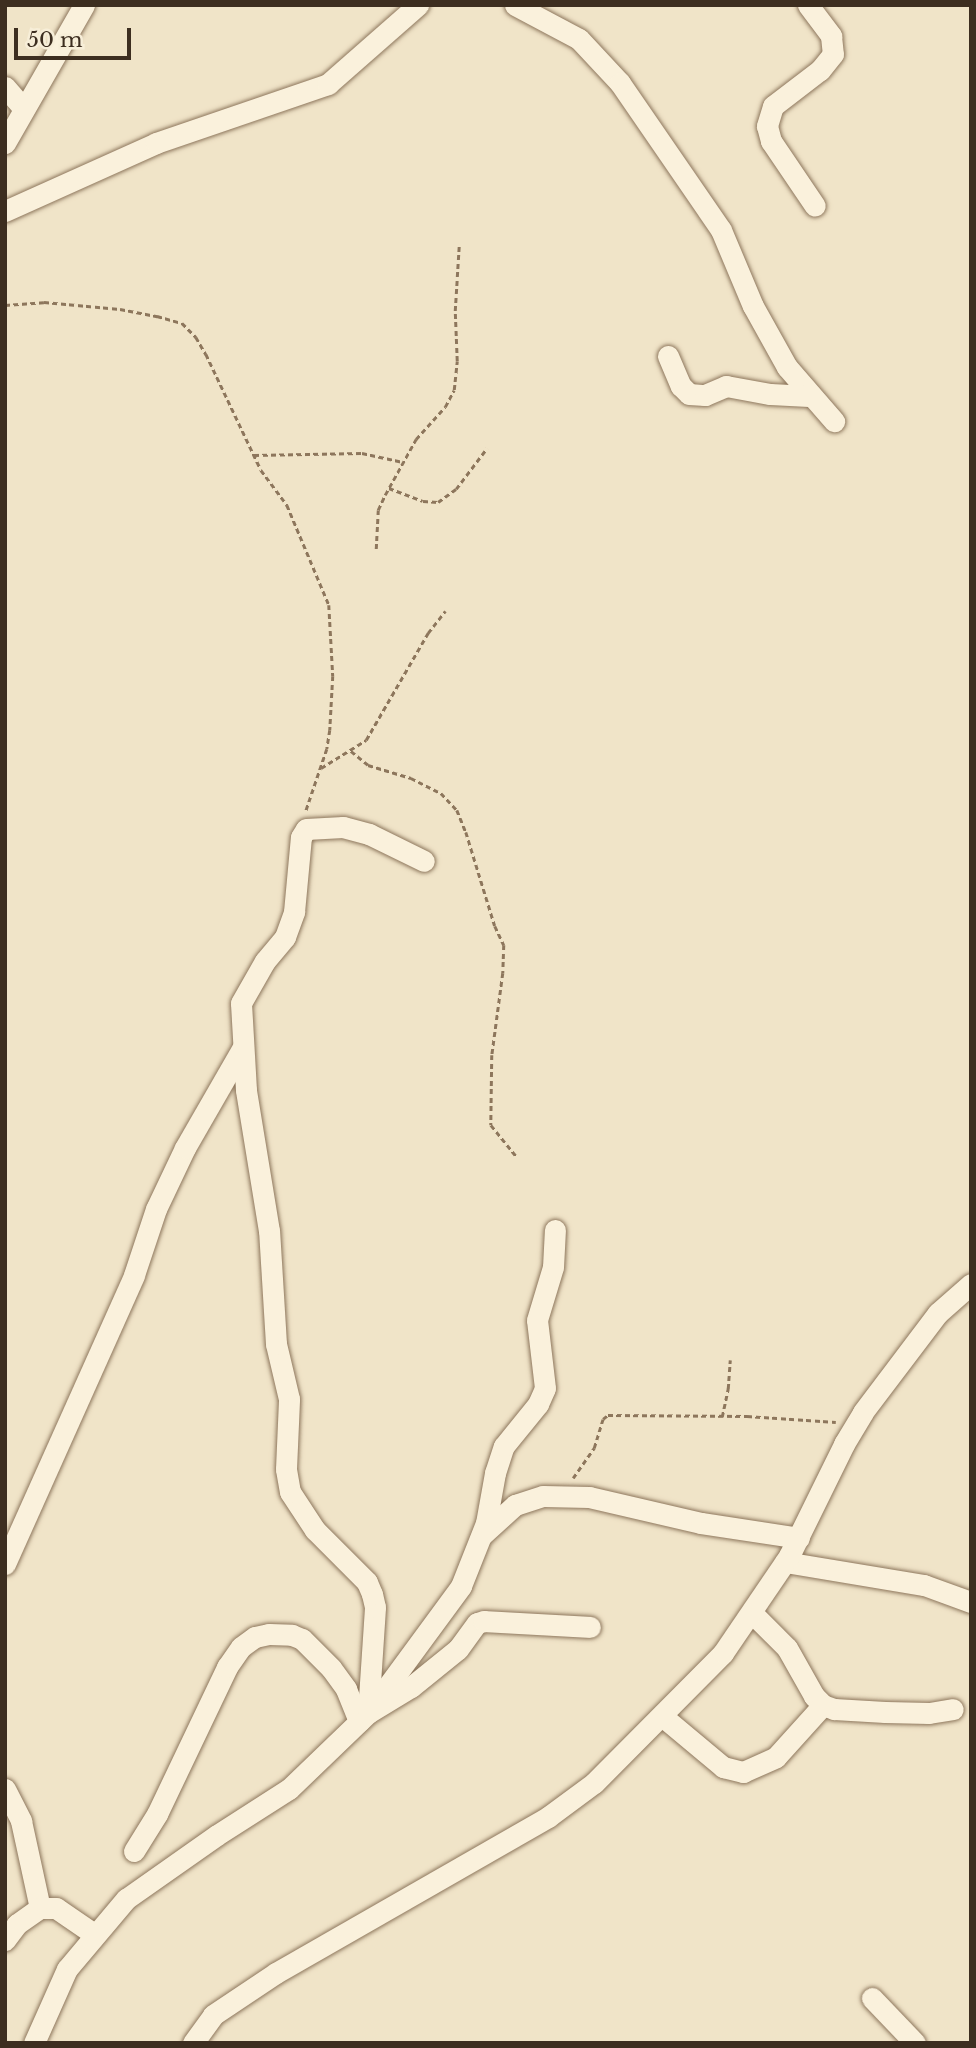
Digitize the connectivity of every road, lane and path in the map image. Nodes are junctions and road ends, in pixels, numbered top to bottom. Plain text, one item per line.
1 (84, 5) edge
2 (418, 5) edge
3 (515, 5) edge
4 (808, 5) edge
5 (5, 87) edge
6 (24, 109) junction
7 (5, 143) edge
8 (815, 206) dead end
9 (5, 211) edge
10 (459, 246) dead end
11 (6, 304) edge
12 (668, 356) dead end
13 (809, 396) junction
14 (834, 421) dead end
15 (488, 448) dead end
16 (254, 454) junction
17 (403, 462) junction
18 (389, 488) junction
19 (376, 549) dead end
20 (445, 611) dead end
21 (351, 751) junction
22 (321, 768) junction
23 (303, 832) junction
24 (424, 861) dead end
25 (243, 1047) junction
26 (516, 1156) dead end
27 (555, 1230) dead end
28 (971, 1284) edge
29 (730, 1360) dead end
30 (722, 1417) junction
31 (856, 1424) junction
32 (567, 1497) junction
33 (482, 1536) junction
34 (799, 1538) junction
35 (786, 1562) junction
36 (5, 1564) edge
37 (971, 1602) edge
38 (752, 1613) junction
39 (590, 1627) dead end
40 (823, 1705) junction
41 (953, 1709) dead end
42 (662, 1716) junction
43 (364, 1717) junction
44 (5, 1789) edge
45 (134, 1851) dead end
46 (40, 1908) junction
47 (94, 1934) junction
48 (5, 1940) edge
49 (872, 1998) dead end
50 (34, 2043) edge
51 (192, 2043) edge
52 (915, 2043) edge

1 - 6 street
2 - 9 street
3 - 13 street
4 - 8 street
5 - 6 street
6 - 7 street
10 - 17 path
11 - 16 path
12 - 13 street
13 - 14 street
15 - 18 path
16 - 17 path
16 - 22 path
17 - 18 path
18 - 19 path
20 - 21 path
21 - 22 path
21 - 26 path
22 - 23 path
23 - 24 street
23 - 25 street
25 - 36 street
25 - 43 street
27 - 33 street
28 - 31 street
29 - 30 path
30 - 31 path
30 - 32 path
31 - 34 street
32 - 33 street
32 - 34 street
33 - 43 street
34 - 35 street
35 - 37 street
35 - 38 street
38 - 40 street
38 - 42 street
39 - 43 street
40 - 41 street
40 - 42 street
42 - 51 street
43 - 45 street
43 - 47 street
44 - 46 street
46 - 47 street
46 - 48 street
47 - 50 street
49 - 52 street

